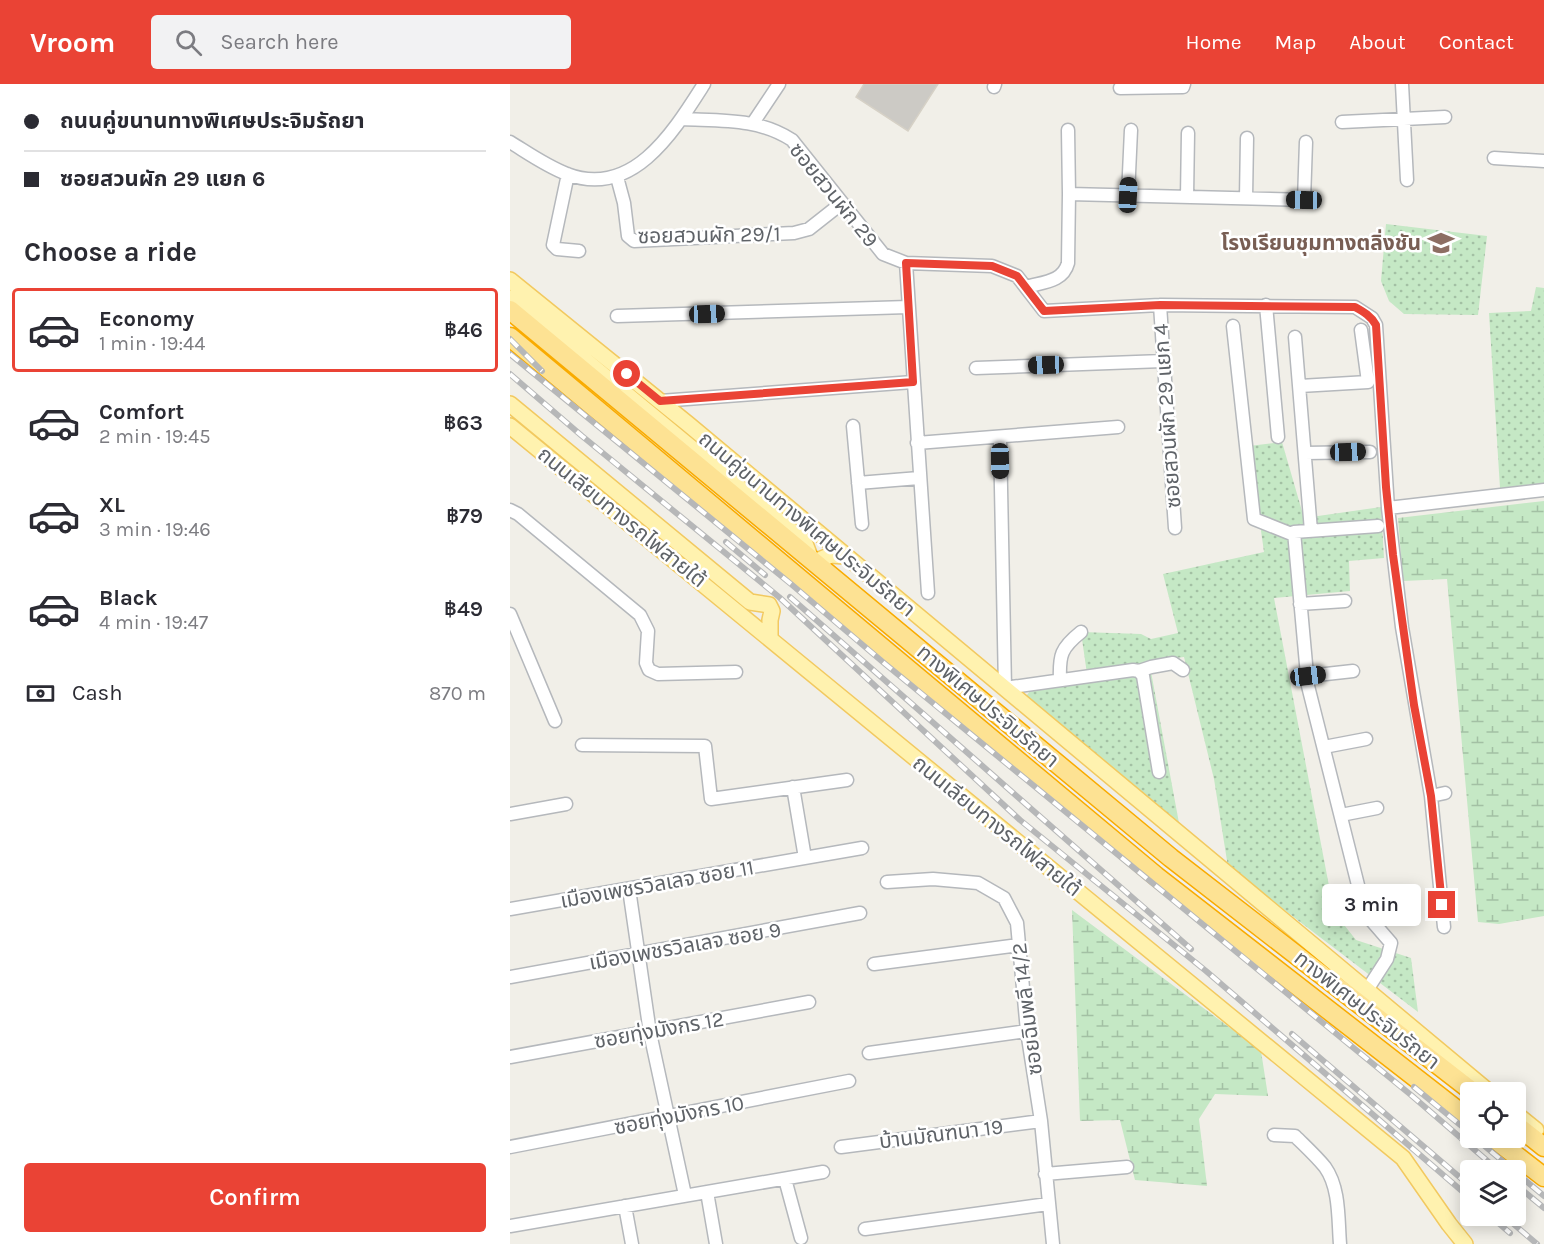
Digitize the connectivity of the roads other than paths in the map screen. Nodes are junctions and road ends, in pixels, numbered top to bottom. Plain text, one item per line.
1 (704, 84) edge
2 (779, 84) edge
3 (1184, 84) edge
4 (1402, 84) edge
5 (1120, 88) dead end
6 (1445, 117) dead end
7 (682, 119) junction
8 (1404, 119) junction
9 (1342, 122) dead end
10 (753, 123) junction
11 (1068, 130) dead end
12 (1131, 130) dead end
13 (1188, 134) dead end
14 (1247, 138) dead end
15 (510, 142) edge
16 (1305, 142) dead end
17 (1494, 158) dead end
18 (1544, 160) edge
19 (568, 174) junction
20 (617, 177) junction
21 (1407, 180) dead end
22 (1069, 194) junction
23 (1128, 195) junction
24 (1187, 197) junction
25 (1246, 198) junction
26 (842, 202) junction
27 (579, 251) dead end
28 (906, 263) junction
29 (510, 280) edge
30 (1026, 287) junction
31 (510, 298) edge
32 (1160, 305) junction
33 (1266, 306) junction
34 (908, 307) junction
35 (510, 310) edge
36 (617, 316) dead end
37 (1233, 326) dead end
38 (1361, 330) dead end
39 (510, 337) edge
40 (1295, 337) dead end
41 (1163, 361) junction
42 (976, 368) dead end
43 (913, 382) junction
44 (1300, 386) junction
45 (660, 401) junction
46 (510, 404) edge
47 (510, 426) edge
48 (853, 426) dead end
49 (1118, 428) dead end
50 (1278, 437) dead end
51 (1000, 438) junction
52 (917, 443) junction
53 (1370, 452) dead end
54 (1305, 453) junction
55 (919, 478) junction
56 (858, 483) junction
57 (1544, 490) edge
58 (1388, 508) junction
59 (510, 510) edge
60 (862, 524) dead end
61 (1378, 526) dead end
62 (1174, 528) dead end
63 (1311, 531) junction
64 (1294, 535) junction
65 (844, 556) junction
66 (928, 593) dead end
67 (1345, 601) dead end
68 (1300, 604) junction
69 (510, 614) edge
70 (1081, 632) dead end
71 (770, 638) junction
72 (1184, 670) dead end
73 (1139, 671) junction
74 (1353, 671) dead end
75 (736, 672) dead end
76 (1308, 676) junction
77 (1060, 680) junction
78 (1005, 688) junction
79 (555, 721) dead end
80 (1366, 740) dead end
81 (582, 745) dead end
82 (1324, 747) junction
83 (1159, 772) dead end
84 (847, 780) dead end
85 (793, 787) junction
86 (1445, 793) dead end
87 (1431, 796) junction
88 (566, 804) dead end
89 (1377, 808) dead end
90 (510, 814) edge
91 (1341, 815) junction
92 (862, 849) dead end
93 (805, 858) junction
94 (887, 882) dead end
95 (629, 889) junction
96 (510, 909) edge
97 (860, 913) dead end
98 (1444, 927) dead end
99 (1019, 945) junction
100 (639, 955) junction
101 (874, 964) dead end
102 (510, 977) edge
103 (1366, 990) junction
104 (809, 1002) dead end
105 (1027, 1031) junction
106 (650, 1033) junction
107 (870, 1053) dead end
108 (510, 1057) edge
109 (849, 1081) dead end
110 (1460, 1082) edge
111 (1477, 1082) edge
112 (1460, 1112) edge
113 (668, 1118) junction
114 (1041, 1121) junction
115 (1526, 1122) edge
116 (1526, 1133) edge
117 (1274, 1135) dead end
118 (1544, 1136) edge
119 (510, 1147) edge
120 (841, 1147) dead end
121 (1544, 1147) edge
122 (1506, 1148) edge
123 (1126, 1167) dead end
124 (823, 1172) dead end
125 (1045, 1174) junction
126 (1544, 1177) edge
127 (785, 1179) junction
128 (707, 1192) junction
129 (685, 1196) junction
130 (1048, 1204) junction
131 (625, 1206) junction
132 (510, 1226) edge
133 (865, 1229) dead end
134 (801, 1238) dead end
135 (632, 1244) edge
136 (716, 1244) edge
137 (1053, 1244) edge
138 (1340, 1244) edge
139 (1465, 1244) edge

1 - 7 street
2 - 10 street
3 - 5 street
4 - 8 street
6 - 8 street
7 - 10 street, ซอยสวนผัก 29
7 - 20 street
8 - 9 street
8 - 21 street
10 - 26 street, ซอยสวนผัก 29
11 - 22 street
12 - 23 street
13 - 24 street
14 - 25 street
15 - 19 street
16 - 25 street
17 - 18 street
19 - 20 street
19 - 27 street
20 - 26 street, ซอยสวนผัก 29/1
22 - 23 street
22 - 30 street
23 - 24 street
24 - 25 street
26 - 28 street, ซอยสวนผัก 29
28 - 30 street, ซอยสวนผัก 29
28 - 34 street
29 - 45 main road, ถนนคู่ขนานทางพิเศษประจิมรัถยา
30 - 32 street, ซอยสวนผัก 29
31 - 65 main road
32 - 33 street, ซอยสวนผัก 29
32 - 41 street, ซอยสวนผัก 29 แยก 4
33 - 50 street
33 - 58 street, ซอยสวนผัก 29
34 - 36 street
34 - 43 street
35 - 110 highway, ทางพิเศษประจิมรัถยา
37 - 64 street
38 - 44 street
39 - 112 highway, ทางพิเศษประจิมรัถยา
40 - 44 street
41 - 42 street
41 - 62 street, ซอยสวนผัก 29 แยก 4
43 - 45 street
43 - 52 street
44 - 54 street
45 - 65 main road, ถนนคู่ขนานทางพิเศษประจิมรัถยา
46 - 71 main road
47 - 71 main road, ถนนเลียบทางรถไฟสายใต้
48 - 56 street
49 - 51 street
51 - 52 street
51 - 78 street
52 - 55 street
53 - 54 street
54 - 63 street
55 - 56 street
55 - 66 street
56 - 60 street
57 - 58 street
58 - 87 street
59 - 75 street
61 - 63 street
63 - 64 street
64 - 68 street
65 - 78 main road, ถนนคู่ขนานทางพิเศษประจิมรัถยา
67 - 68 street
68 - 76 street
69 - 79 street
70 - 77 street
71 - 139 main road, ถนนเลียบทางรถไฟสายใต้
72 - 73 street
73 - 77 street
73 - 83 street
74 - 76 street
76 - 82 street
77 - 78 street
78 - 103 main road, ถนนคู่ขนานทางพิเศษประจิมรัถยา
80 - 82 street
81 - 85 street
82 - 91 street
84 - 85 street
85 - 93 street
86 - 87 street
87 - 98 street
88 - 90 street
89 - 91 street
91 - 103 street
92 - 93 street, เมืองเพชรวิลเลจ ซอย 11
93 - 95 street, เมืองเพชรวิลเลจ ซอย 11
94 - 99 street, ซอยฉิมพลี 14/2
95 - 96 street, เมืองเพชรวิลเลจ ซอย 11
95 - 100 street
97 - 100 street, เมืองเพชรวิลเลจ ซอย 9
99 - 101 street
99 - 105 street, ซอยฉิมพลี 14/2
100 - 102 street, เมืองเพชรวิลเลจ ซอย 9
100 - 106 street
103 - 111 main road, ถนนคู่ขนานทางพิเศษประจิมรัถยา
104 - 106 street, ซอยทุ่งมังกร 12
105 - 107 street
105 - 114 street, ซอยฉิมพลี 14/2
106 - 108 street, ซอยทุ่งมังกร 12
106 - 113 street
109 - 113 street, ซอยทุ่งมังกร 10
113 - 119 street, ซอยทุ่งมังกร 10
113 - 129 street
114 - 120 street, บ้านมัณฑนา 19
114 - 125 street, ซอยฉิมพลี 14/2
115 - 118 main road
116 - 121 highway
117 - 138 street
122 - 126 highway
123 - 125 street
124 - 127 street
125 - 130 street, ซอยฉิมพลี 14/2
127 - 128 street
127 - 134 street
128 - 129 street
128 - 136 street
129 - 131 street
130 - 133 street
130 - 137 street, ซอยฉิมพลี 14/2
131 - 132 street
131 - 135 street

